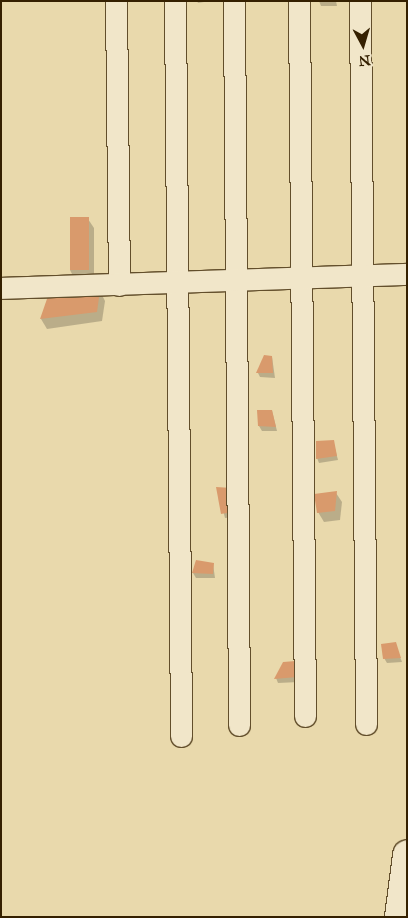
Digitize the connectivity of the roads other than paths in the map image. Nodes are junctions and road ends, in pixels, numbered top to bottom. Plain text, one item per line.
1 (116, 1) edge
2 (175, 1) edge
3 (234, 1) edge
4 (299, 1) edge
5 (360, 1) edge
6 (407, 274) edge
7 (361, 277) junction
8 (301, 278) junction
9 (238, 280) junction
10 (176, 282) junction
11 (119, 285) junction
12 (1, 288) edge
13 (305, 716) dead end
14 (366, 724) dead end
15 (239, 725) dead end
16 (181, 736) dead end
17 (407, 855) edge
18 (399, 917) edge

1 - 11 street
2 - 10 street
3 - 9 street
4 - 8 street
5 - 7 street
6 - 7 street
7 - 8 street
7 - 14 street
8 - 9 street
8 - 13 street
9 - 10 street
9 - 15 street
10 - 11 street
10 - 16 street
11 - 12 street
17 - 18 main road

